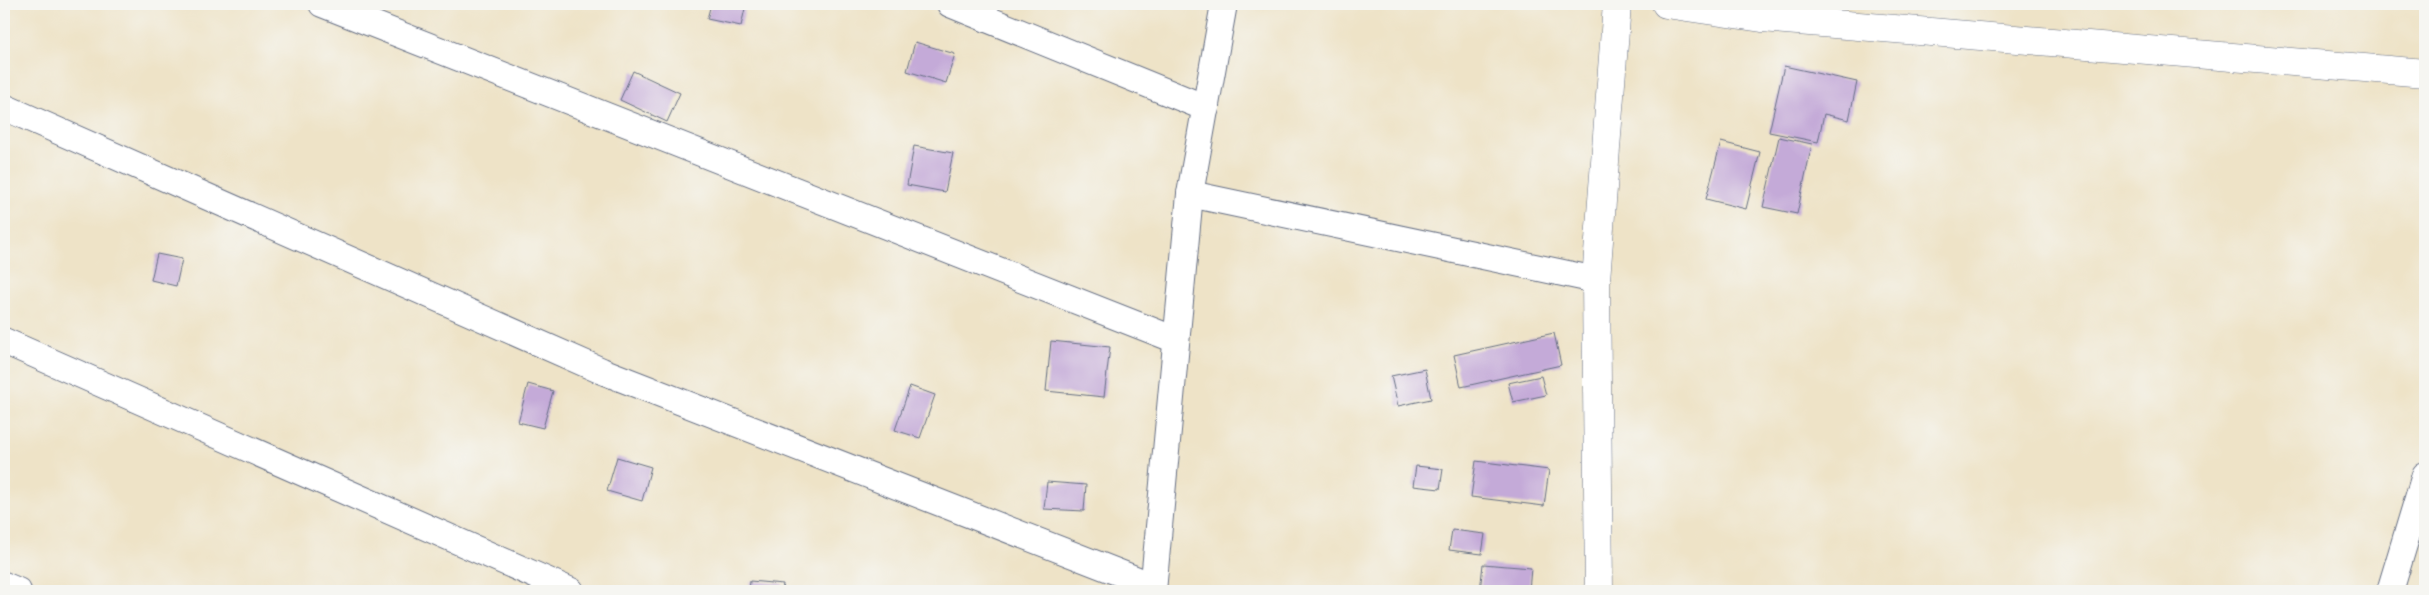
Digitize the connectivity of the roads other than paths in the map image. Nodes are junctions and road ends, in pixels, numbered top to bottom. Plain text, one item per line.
1 (322, 4) edge
2 (950, 4) edge
3 (1224, 4) edge
4 (1617, 4) edge
5 (1666, 4) edge
6 (1764, 11) edge
7 (2425, 73) edge
8 (4, 106) edge
9 (1206, 108) junction
10 (1190, 194) junction
11 (1596, 280) junction
12 (1176, 340) junction
13 (4, 341) edge
14 (2425, 475) edge
15 (4, 585) edge
16 (1153, 589) edge
17 (18, 591) edge
18 (571, 591) edge
19 (1600, 591) edge
20 (2390, 591) edge

1 - 12 street
2 - 9 street
3 - 9 street
4 - 11 street
5 - 6 street
6 - 7 street
8 - 16 street
9 - 10 street
10 - 11 street
10 - 12 street
11 - 19 street
12 - 16 street
13 - 18 street
14 - 20 street
15 - 17 street

